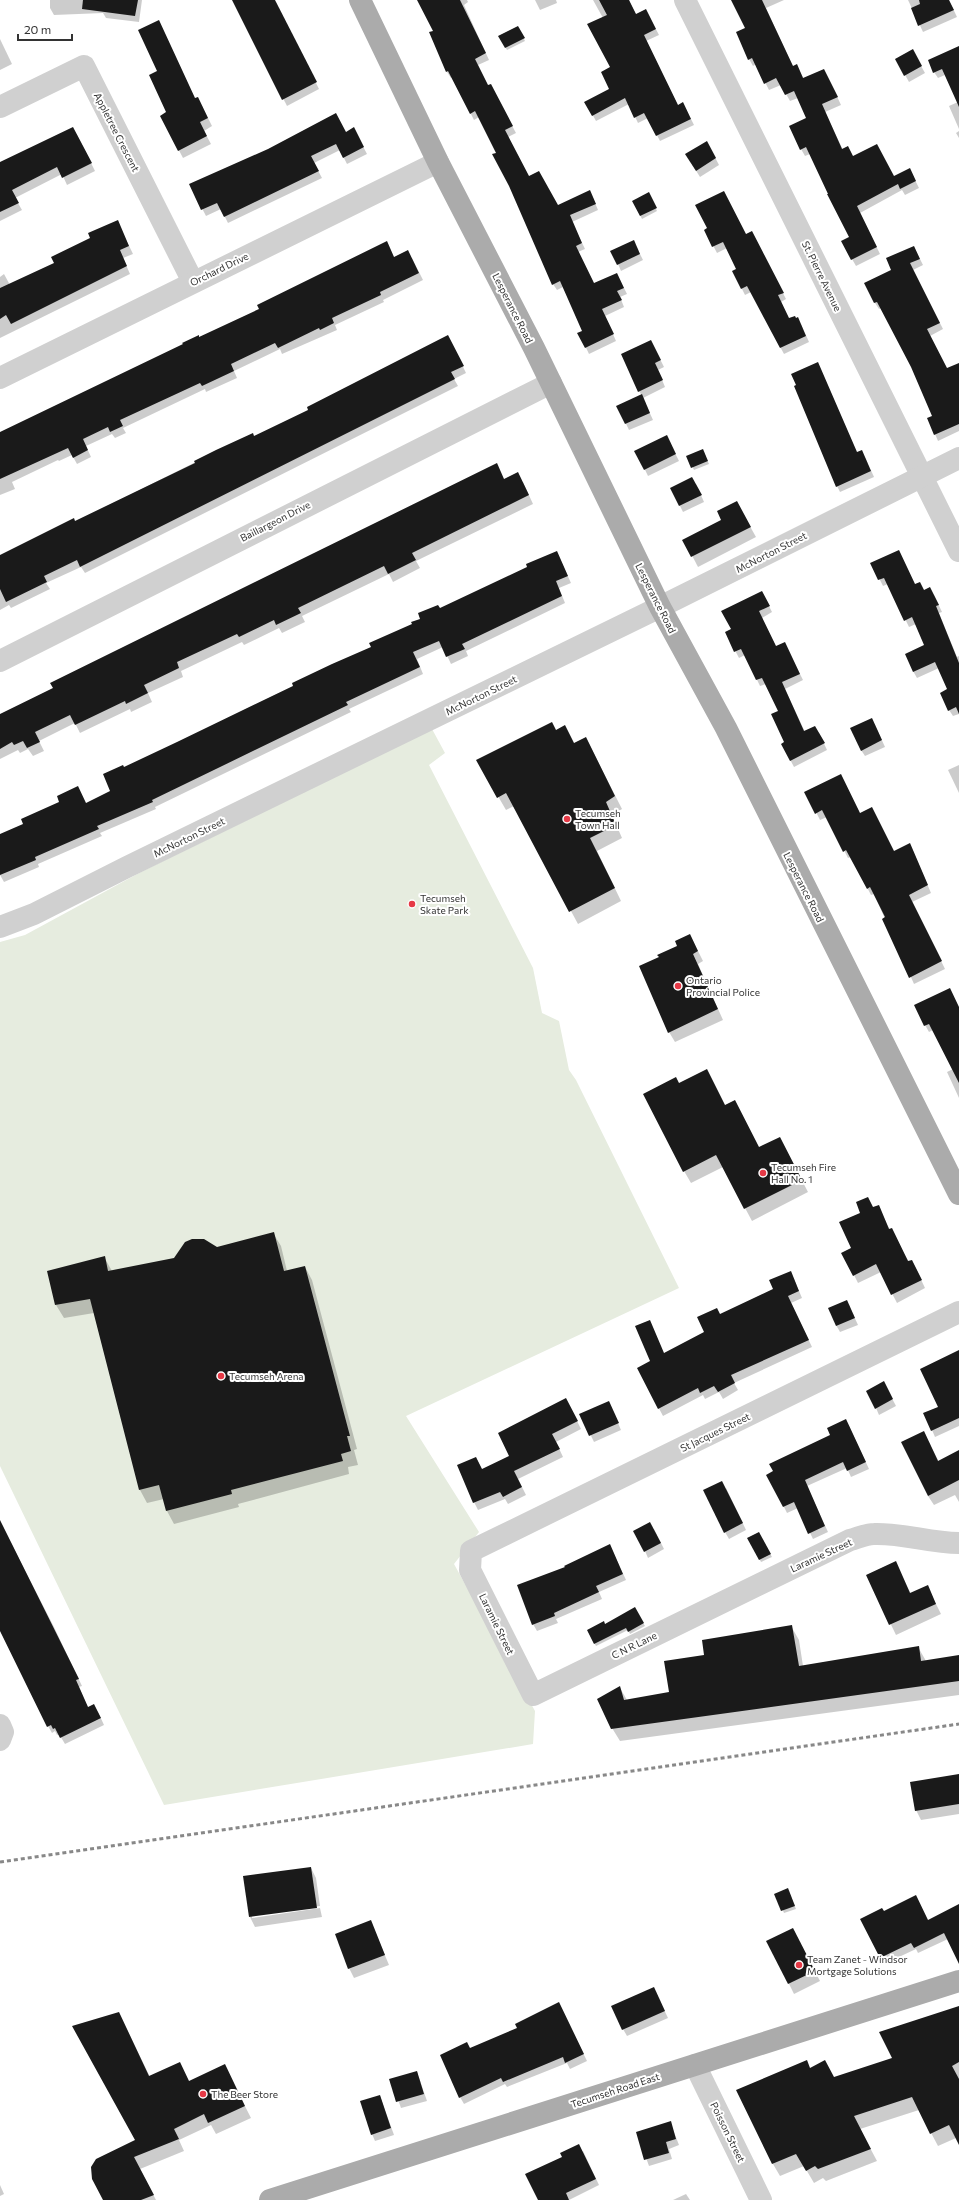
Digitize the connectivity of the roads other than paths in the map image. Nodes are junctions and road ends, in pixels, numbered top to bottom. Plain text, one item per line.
1 (360, 0) edge
2 (685, 0) edge
3 (0, 108) edge
4 (438, 162) junction
5 (193, 282) junction
6 (0, 378) edge
7 (551, 383) junction
8 (959, 458) edge
9 (922, 476) junction
10 (959, 551) edge
11 (660, 607) junction
12 (0, 661) edge
13 (0, 927) edge
14 (959, 1194) edge
15 (959, 1312) edge
16 (959, 1543) edge
17 (471, 1551) joint
18 (736, 1596) joint
19 (533, 1695) joint
20 (959, 1981) edge
21 (695, 2065) junction
22 (270, 2200) edge
23 (761, 2200) edge

1 - 4 main road, Lesperance Road
2 - 9 street, St. Pierre Avenue
3 - 5 street, Appletree Crescent
4 - 5 street, Orchard Drive
4 - 7 main road, Lesperance Road
5 - 6 street, Orchard Drive
7 - 11 main road, Lesperance Road
7 - 12 street, Baillargeon Drive
8 - 9 street, McNorton Street
9 - 10 street, St. Pierre Avenue
9 - 11 street, McNorton Street
11 - 13 street, McNorton Street
11 - 14 main road, Lesperance Road
15 - 17 street, St Jacques Street
16 - 18 street, Laramie Street
17 - 19 street, Laramie Street
18 - 19 street, C N R Lane
20 - 21 main road, Tecumseh Road East
21 - 22 main road, Tecumseh Road East
21 - 23 street, Poisson Street

